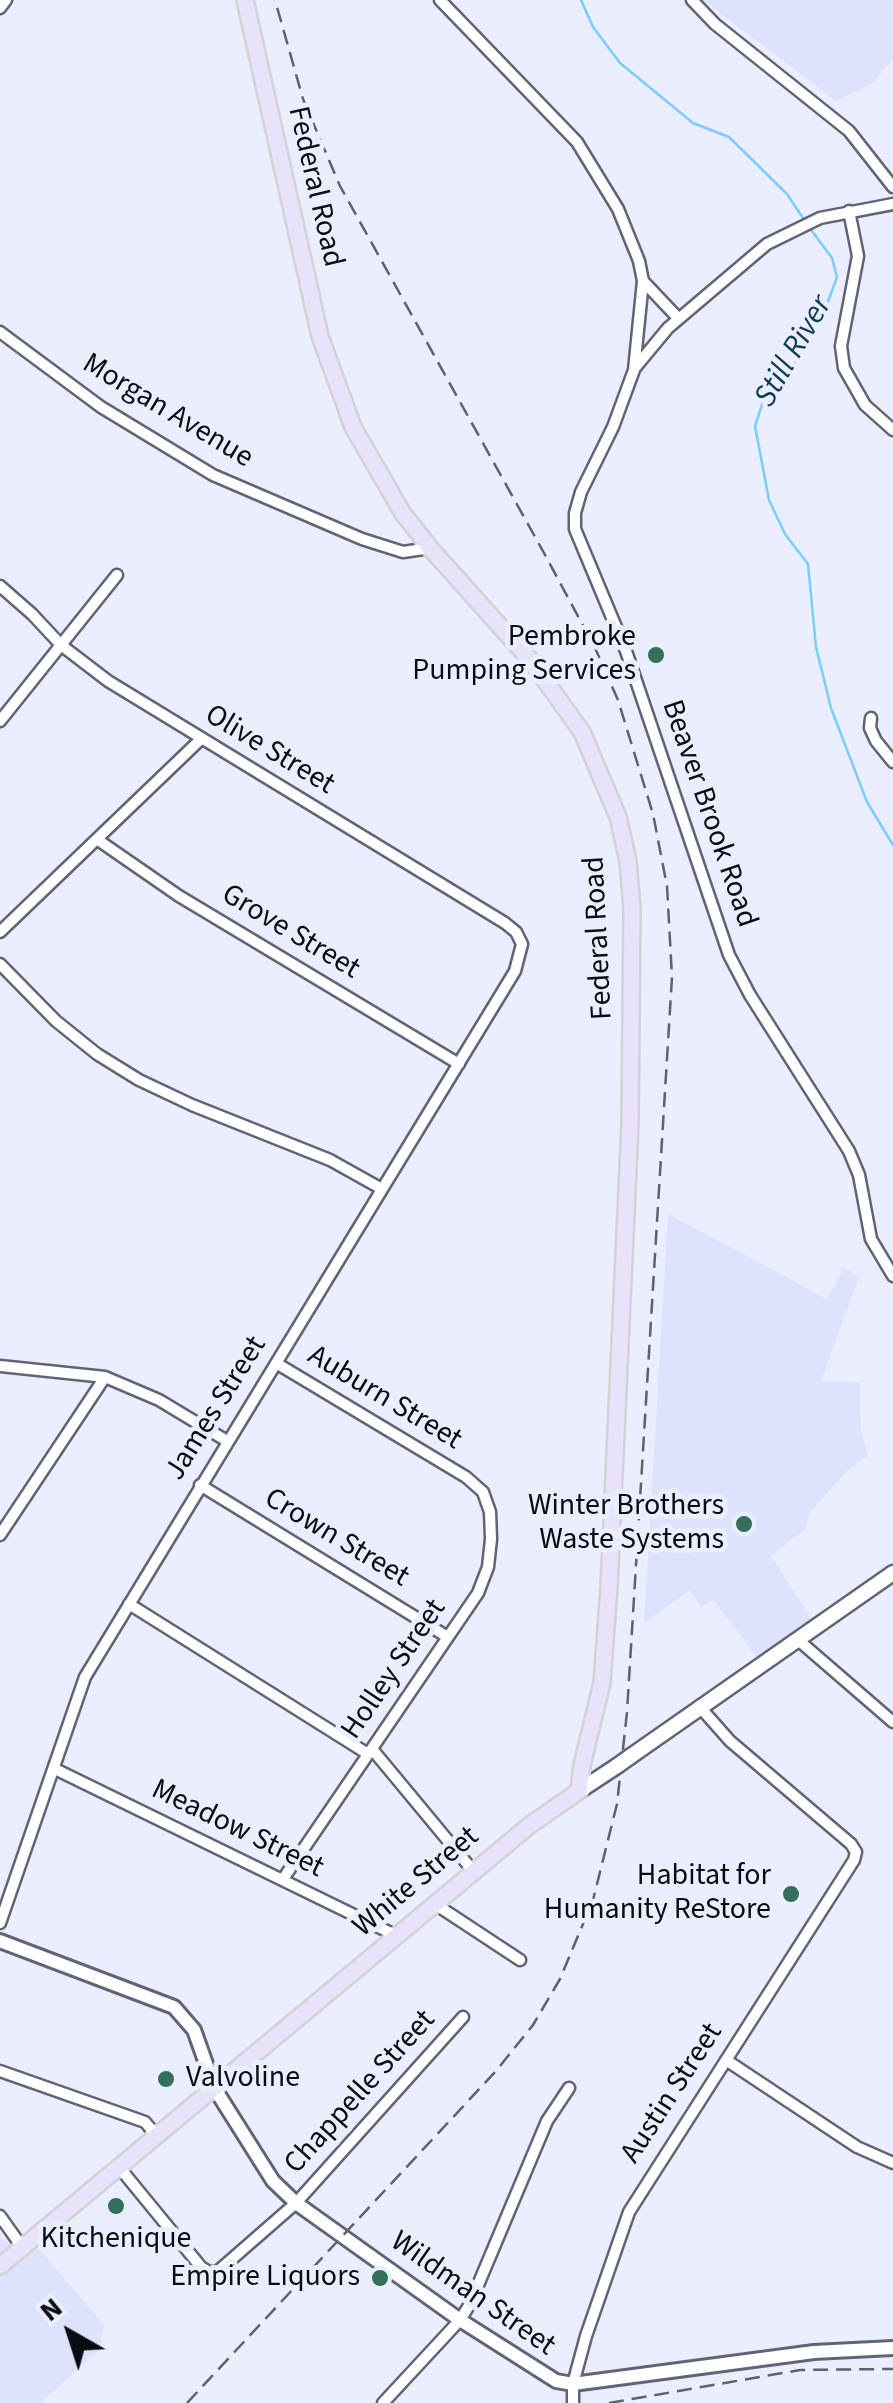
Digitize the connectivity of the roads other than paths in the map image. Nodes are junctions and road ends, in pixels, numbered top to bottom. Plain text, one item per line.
1 (6, 0) edge
2 (245, 0) edge
3 (440, 0) edge
4 (692, 0) edge
5 (0, 8) edge
6 (893, 187) edge
7 (893, 204) edge
8 (850, 211) junction
9 (642, 281) junction
10 (678, 318) junction
11 (0, 332) edge
12 (634, 370) junction
13 (893, 430) edge
14 (430, 548) junction
15 (117, 575) dead end
16 (0, 586) edge
17 (60, 645) junction
18 (871, 718) dead end
19 (0, 721) edge
20 (202, 740) junction
21 (893, 762) edge
22 (98, 840) junction
23 (0, 932) edge
24 (522, 944) joint
25 (0, 964) edge
26 (459, 1064) junction
27 (382, 1189) junction
28 (893, 1276) edge
29 (276, 1363) junction
30 (0, 1366) edge
31 (105, 1377) junction
32 (227, 1441) junction
33 (466, 1478) joint
34 (200, 1484) junction
35 (0, 1535) edge
36 (893, 1573) edge
37 (129, 1604) junction
38 (446, 1636) junction
39 (796, 1639) junction
40 (699, 1706) junction
41 (893, 1722) edge
42 (370, 1751) junction
43 (55, 1770) junction
44 (579, 1791) junction
45 (474, 1872) junction
46 (283, 1879) junction
47 (434, 1904) junction
48 (0, 1923) edge
49 (397, 1936) junction
50 (0, 1941) edge
51 (520, 1960) dead end
52 (464, 2017) dead end
53 (726, 2060) junction
54 (0, 2071) edge
55 (215, 2088) junction
56 (569, 2088) dead end
57 (156, 2134) junction
58 (893, 2162) edge
59 (118, 2167) junction
60 (296, 2203) junction
61 (0, 2216) edge
62 (22, 2247) junction
63 (0, 2266) edge
64 (460, 2320) junction
65 (893, 2348) edge
66 (573, 2384) junction
67 (383, 2403) edge
68 (573, 2403) edge

1 - 5 street
2 - 14 main road, Federal Road
3 - 9 street, Beaver Brook Road
4 - 6 street
7 - 8 street
8 - 10 street
8 - 13 street
9 - 10 street
9 - 12 street, Beaver Brook Road
10 - 12 street
11 - 14 street, Morgan Avenue
12 - 28 street, Beaver Brook Road
14 - 44 main road, Federal Road
15 - 17 street
16 - 17 street, Olive Street
17 - 19 street
17 - 20 street, Olive Street
18 - 21 street
20 - 22 street
20 - 24 street, Olive Street
22 - 23 street
22 - 26 street, Grove Street
24 - 26 street, James Street
25 - 27 street
26 - 27 street, James Street
27 - 29 street, James Street
29 - 32 street, James Street
29 - 33 street, Auburn Street
30 - 31 street
31 - 32 street
31 - 35 street
32 - 34 street, James Street
33 - 38 street, Holley Street
34 - 37 street, James Street
34 - 38 street, Crown Street
36 - 39 main road, White Street
37 - 42 street
37 - 43 street, James Street
38 - 42 street, Holley Street
39 - 40 main road, White Street
39 - 41 street
40 - 44 main road, White Street, bridge
40 - 53 street, Austin Street
42 - 45 street
42 - 46 street, Holley Street
43 - 46 street, Meadow Street
43 - 48 street, James Street
44 - 45 main road, White Street
45 - 47 main road, White Street
46 - 49 street, Meadow Street
47 - 49 main road, White Street
47 - 51 street
49 - 55 main road, White Street
50 - 55 street, Wildman Street
52 - 60 street, Chappelle Street
53 - 58 street
53 - 66 street, Austin Street
54 - 57 street
55 - 57 main road, White Street
55 - 60 street, Wildman Street
56 - 64 street
57 - 59 main road, White Street
59 - 60 street, Chappelle Street
59 - 62 main road, White Street
60 - 64 street, Wildman Street
61 - 62 street
62 - 63 main road, White Street
64 - 66 street, Wildman Street
64 - 67 street
65 - 66 street, Wildman Street
66 - 68 street, Austin Street

